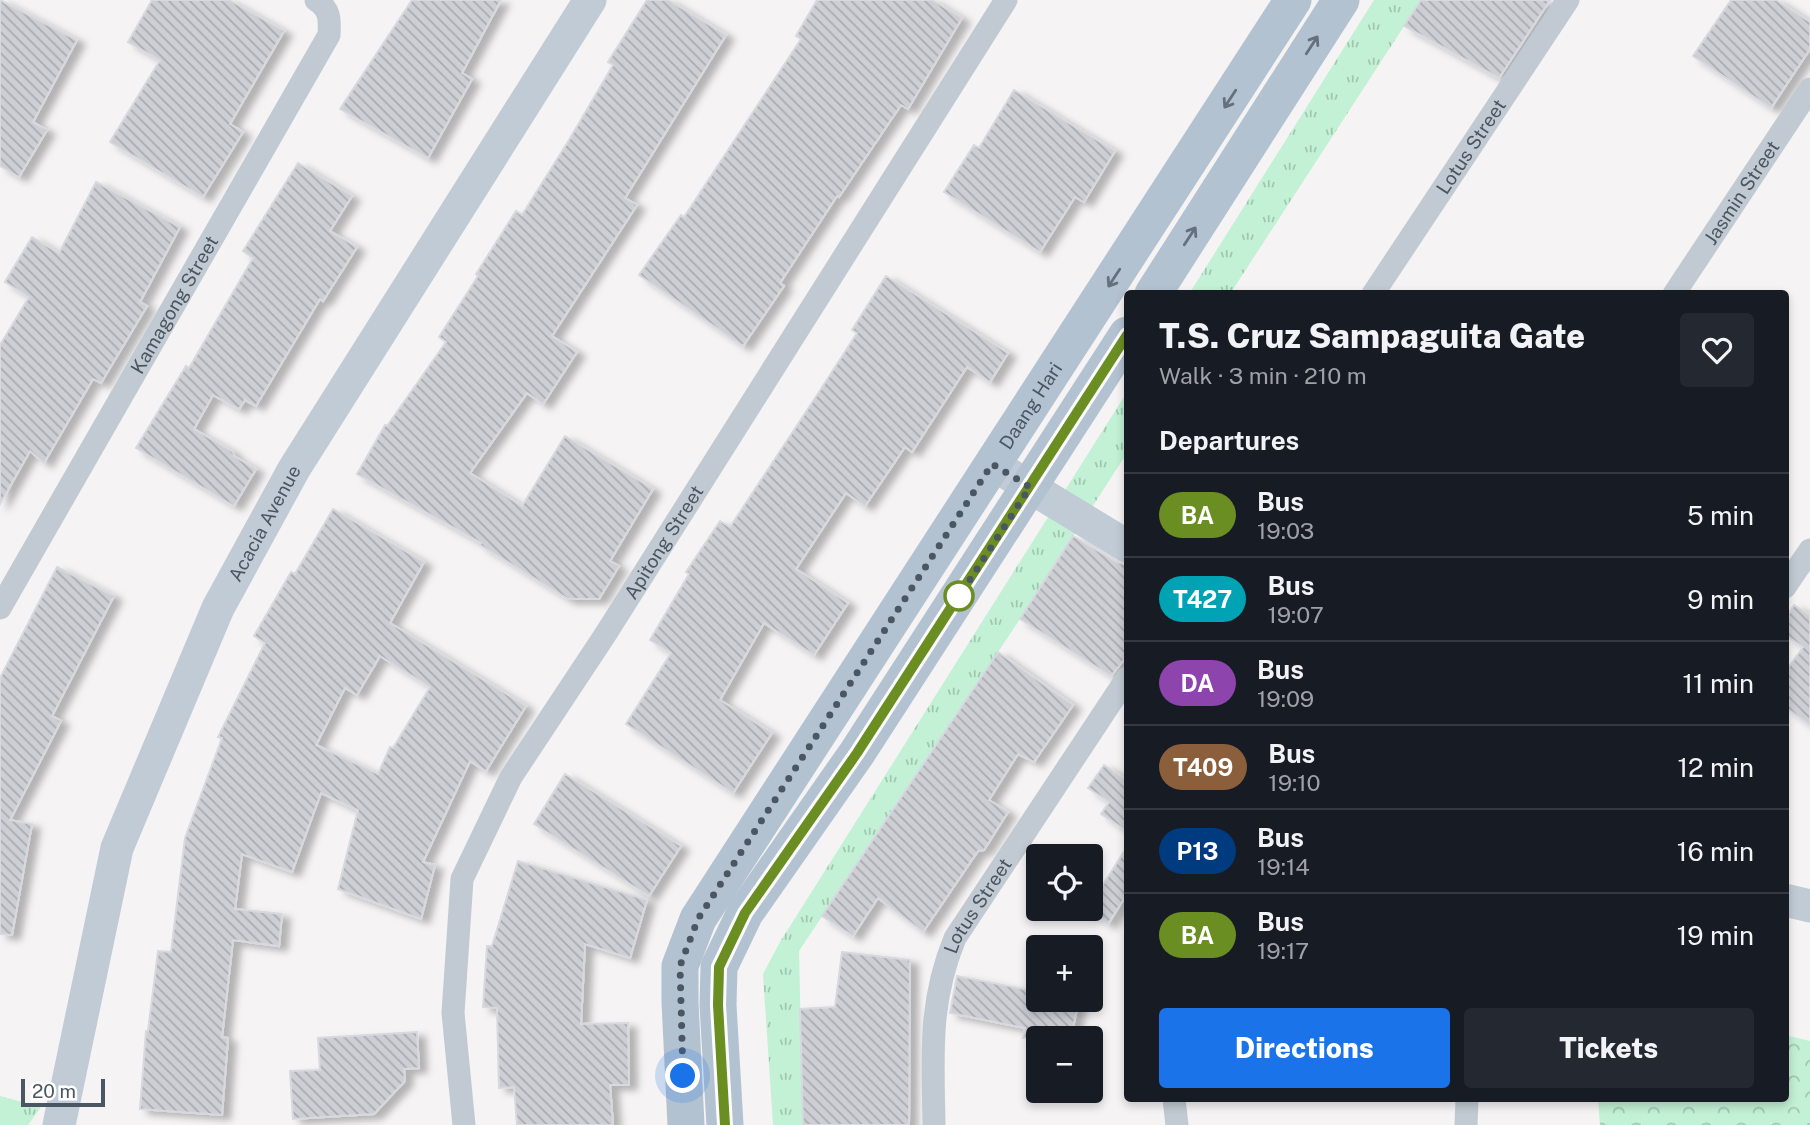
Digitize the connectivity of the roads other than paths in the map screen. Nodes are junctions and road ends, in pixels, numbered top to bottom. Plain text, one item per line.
1 (316, 0) edge
2 (590, 0) edge
3 (1293, 0) edge
4 (1341, 0) edge
5 (1568, 0) edge
6 (1002, 1) edge
7 (1810, 89) edge
8 (1156, 290) edge
9 (1376, 290) edge
10 (1677, 290) edge
11 (1124, 340) edge
12 (992, 464) junction
13 (1030, 487) junction
14 (1124, 544) edge
15 (1810, 550) edge
16 (1789, 581) edge
17 (0, 608) edge
18 (1124, 683) edge
19 (1789, 901) edge
20 (1810, 906) edge
21 (1174, 1102) edge
22 (1467, 1102) edge
23 (66, 1117) edge
24 (464, 1125) edge
25 (686, 1125) edge
26 (725, 1125) edge
27 (934, 1125) edge
28 (1177, 1125) edge
29 (1466, 1125) edge

1 - 17 street, Kamagong Street
2 - 23 street, Acacia Avenue
3 -> 12 main road, Daang Hari
8 -> 4 main road
5 - 9 street, Lotus Street
6 - 24 street, Apitong Street
7 - 10 street, Jasmin Street
11 - 13 main road
12 - 13 street
12 - 25 main road, Daang Hari
13 - 14 street
13 - 26 main road
15 - 16 street
18 - 27 street, Lotus Street
19 - 20 street
21 - 28 street
22 - 29 street

